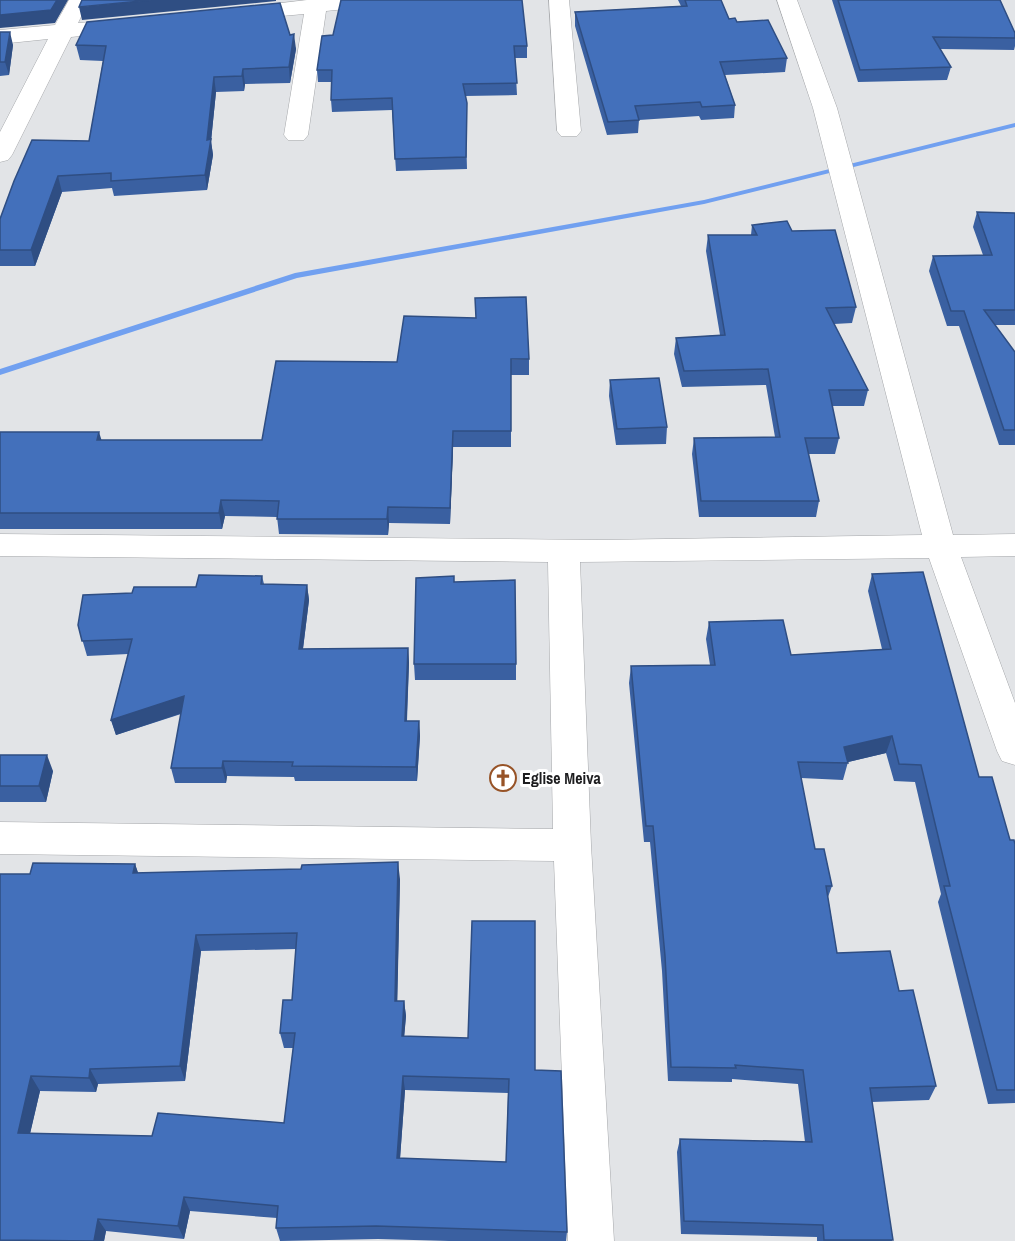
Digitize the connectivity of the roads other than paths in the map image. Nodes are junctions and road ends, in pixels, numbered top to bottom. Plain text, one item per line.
1 (80, 0) edge
2 (375, 0) edge
3 (560, 0) edge
4 (787, 0) edge
5 (316, 3) edge
6 (221, 16) edge
7 (149, 23) edge
8 (66, 31) junction
9 (0, 37) edge
10 (569, 130) dead end
11 (296, 135) dead end
12 (0, 154) edge
13 (0, 545) edge
14 (1015, 545) edge
15 (941, 547) junction
16 (564, 550) junction
17 (1015, 751) edge
18 (0, 838) edge
19 (572, 845) junction
20 (591, 1241) edge

1 - 8 street
2 - 5 street
3 - 10 street
4 - 15 street
5 - 6 street
5 - 11 street
7 - 8 street
8 - 9 street
8 - 12 street
13 - 16 street
14 - 15 street
15 - 16 street
15 - 17 street
16 - 19 street
18 - 19 street
19 - 20 street

